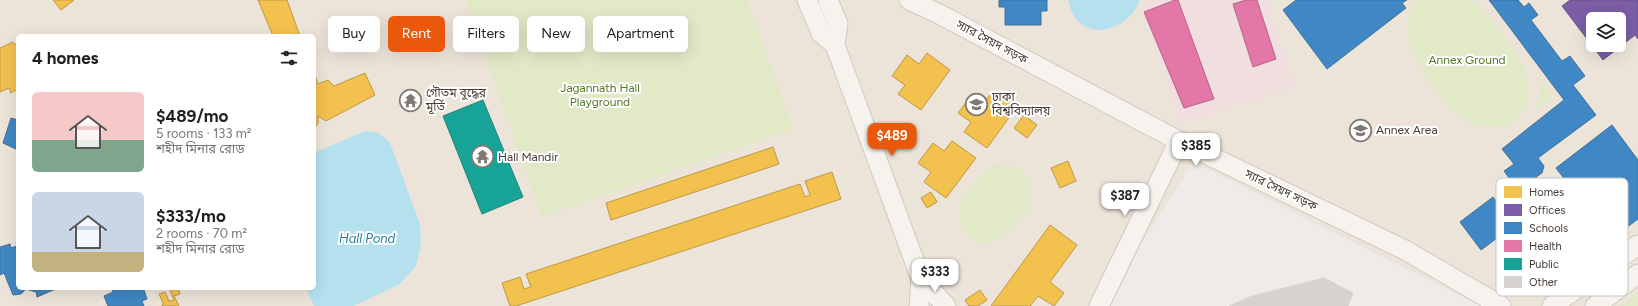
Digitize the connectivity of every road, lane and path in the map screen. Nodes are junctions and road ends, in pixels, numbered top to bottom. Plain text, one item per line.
1 (807, 0) edge
2 (828, 0) edge
3 (909, 0) edge
4 (835, 45) junction
5 (1179, 141) junction
6 (1638, 245) edge
7 (1628, 252) edge
8 (1638, 274) edge
9 (921, 279) junction
10 (1628, 281) edge
11 (1566, 296) edge
12 (1608, 296) edge
13 (919, 306) edge
14 (946, 306) edge
15 (1099, 306) edge
16 (1501, 306) edge
17 (1552, 306) edge
18 (1595, 306) edge

1 - 4 main road
2 - 4 main road
3 - 5 main road, স্যার সৈয়দ সড়ক
4 - 9 main road
5 - 15 main road
5 - 16 main road, স্যার সৈয়দ সড়ক
6 - 7 main road
8 - 10 main road
9 - 13 main road
9 - 14 main road
11 - 17 main road
12 - 18 main road

